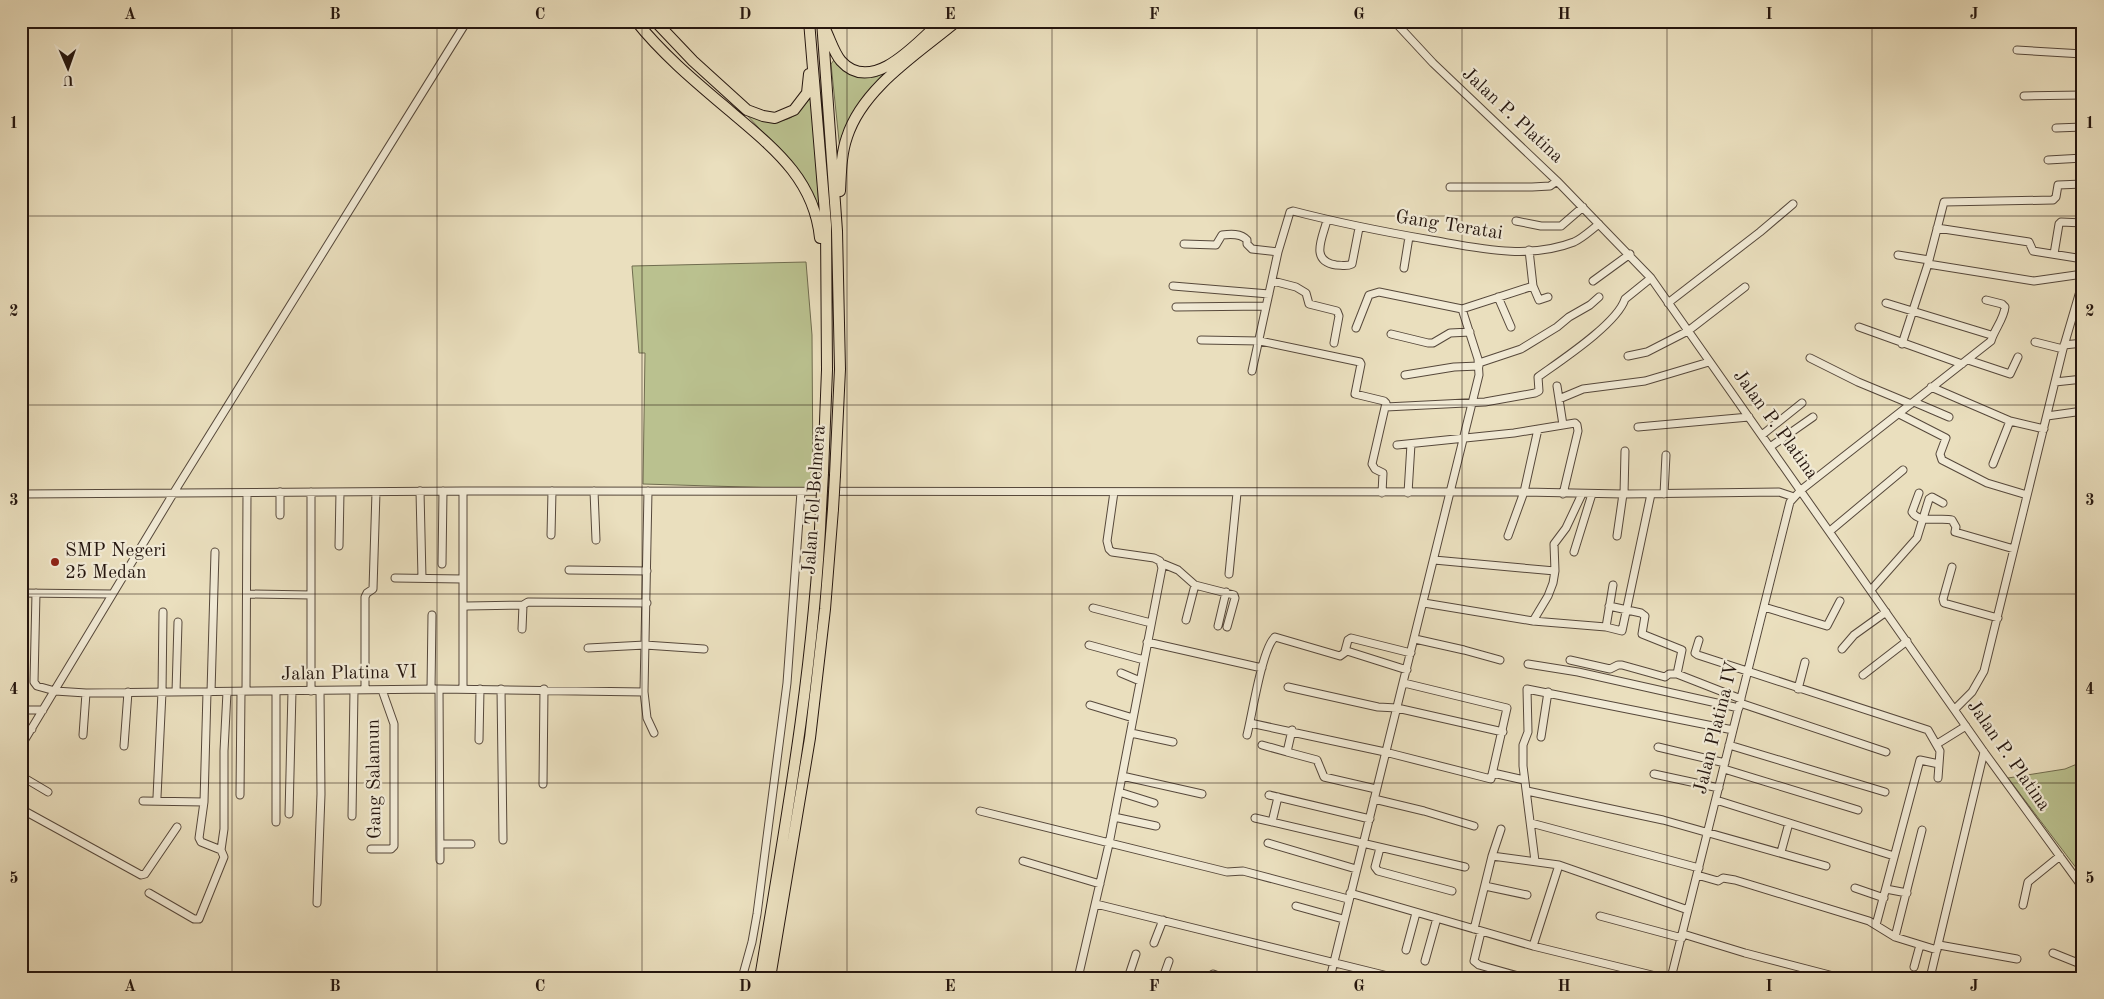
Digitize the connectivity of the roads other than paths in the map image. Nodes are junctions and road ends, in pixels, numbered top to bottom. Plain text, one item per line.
1 (467, 21) edge
2 (636, 21) edge
3 (655, 21) edge
4 (941, 21) edge
5 (957, 21) edge
6 (1394, 21) edge
7 (2050, 21) edge
8 (2000, 22) edge
9 (822, 23) edge
10 (810, 24) edge
11 (2017, 50) dead end
12 (2083, 54) edge
13 (2024, 96) dead end
14 (2083, 96) edge
15 (2083, 127) edge
16 (2056, 128) dead end
17 (2083, 158) edge
18 (2048, 160) dead end
19 (1557, 181) junction
20 (2083, 184) edge
21 (1450, 188) dead end
22 (1793, 204) dead end
23 (1583, 207) junction
24 (1327, 220) junction
25 (1516, 221) dead end
26 (2083, 223) edge
27 (1599, 224) junction
28 (1359, 228) junction
29 (1937, 228) junction
30 (838, 231) junction
31 (1409, 236) junction
32 (1184, 244) dead end
33 (1529, 250) junction
34 (1278, 252) junction
35 (1630, 254) junction
36 (2054, 254) junction
37 (1898, 255) dead end
38 (2083, 259) edge
39 (1928, 262) junction
40 (1404, 268) dead end
41 (2083, 274) edge
42 (1652, 278) junction
43 (825, 279) junction
44 (1273, 281) junction
45 (1592, 281) dead end
46 (2083, 281) edge
47 (1174, 286) dead end
48 (1533, 286) junction
49 (1745, 287) dead end
50 (1269, 294) junction
51 (1498, 297) junction
52 (1548, 297) dead end
53 (1599, 297) dead end
54 (1986, 300) dead end
55 (1668, 303) junction
56 (1886, 303) dead end
57 (1266, 306) junction
58 (1176, 307) dead end
59 (1462, 309) junction
60 (2083, 309) edge
61 (1914, 310) junction
62 (2074, 310) junction
63 (1511, 327) dead end
64 (1859, 327) dead end
65 (1356, 328) dead end
66 (1688, 330) junction
67 (1470, 332) junction
68 (1391, 334) dead end
69 (1991, 335) junction
70 (1201, 340) dead end
71 (1260, 341) junction
72 (2035, 342) dead end
73 (1334, 343) dead end
74 (2083, 343) edge
75 (1902, 344) junction
76 (2064, 347) junction
77 (1628, 356) dead end
78 (2018, 357) dead end
79 (1810, 358) dead end
80 (1709, 362) junction
81 (1965, 362) junction
82 (1479, 364) junction
83 (1252, 371) dead end
84 (1405, 375) dead end
85 (2083, 379) edge
86 (2055, 382) junction
87 (1557, 386) dead end
88 (1931, 387) junction
89 (1559, 399) junction
90 (1472, 403) junction
91 (1802, 403) dead end
92 (1913, 403) junction
93 (1386, 407) junction
94 (2083, 411) edge
95 (1899, 414) junction
96 (2047, 416) junction
97 (1749, 417) junction
98 (1813, 417) dead end
99 (1949, 417) dead end
100 (2010, 421) junction
101 (1563, 425) junction
102 (1638, 427) dead end
103 (1538, 429) junction
104 (2044, 429) junction
105 (1762, 435) junction
106 (1464, 438) junction
107 (1397, 444) dead end
108 (1411, 444) junction
109 (1770, 447) junction
110 (1625, 451) dead end
111 (1666, 455) dead end
112 (1993, 464) dead end
113 (1903, 470) dead end
114 (176, 488) junction
115 (1801, 490) junction
116 (443, 491) junction
117 (463, 491) junction
118 (552, 491) junction
119 (594, 491) junction
120 (648, 491) junction
121 (280, 492) junction
122 (311, 492) junction
123 (340, 492) junction
124 (376, 492) junction
125 (420, 492) junction
126 (801, 492) junction
127 (1114, 492) junction
128 (1237, 492) junction
129 (1524, 492) junction
130 (247, 493) junction
131 (1382, 493) junction
132 (1408, 493) junction
133 (1450, 493) junction
134 (1919, 493) dead end
135 (21, 494) edge
136 (1563, 494) junction
137 (1582, 494) junction
138 (1592, 494) junction
139 (1624, 494) junction
140 (1651, 494) junction
141 (1664, 494) junction
142 (2027, 496) junction
143 (1794, 497) junction
144 (1943, 503) dead end
145 (280, 515) dead end
146 (1924, 519) junction
147 (1830, 531) junction
148 (551, 535) dead end
149 (1508, 536) dead end
150 (1617, 536) dead end
151 (596, 540) dead end
152 (339, 546) dead end
153 (2014, 549) junction
154 (215, 552) dead end
155 (1574, 552) dead end
156 (1434, 560) junction
157 (1161, 563) junction
158 (442, 564) dead end
159 (1952, 567) dead end
160 (569, 570) dead end
161 (647, 571) junction
162 (1555, 571) junction
163 (1229, 574) dead end
164 (395, 578) dead end
165 (422, 578) junction
166 (462, 579) junction
167 (1195, 584) junction
168 (1613, 585) dead end
169 (1871, 590) junction
170 (1226, 592) junction
171 (21, 593) edge
172 (36, 593) junction
173 (112, 594) junction
174 (247, 594) junction
175 (311, 594) junction
176 (1840, 601) dead end
177 (647, 603) junction
178 (1424, 603) junction
179 (523, 605) junction
180 (1609, 606) junction
181 (463, 607) junction
182 (1764, 607) junction
183 (1093, 608) dead end
184 (1628, 609) junction
185 (163, 612) dead end
186 (1886, 612) junction
187 (432, 615) dead end
188 (1998, 618) junction
189 (1186, 620) dead end
190 (1533, 621) junction
191 (178, 622) dead end
192 (1151, 623) junction
193 (1218, 626) dead end
194 (1227, 627) dead end
195 (1606, 627) junction
196 (522, 629) dead end
197 (1415, 639) junction
198 (1699, 640) dead end
199 (1907, 641) junction
200 (1148, 642) junction
201 (645, 645) junction
202 (1089, 645) dead end
203 (588, 648) dead end
204 (704, 649) dead end
205 (1842, 649) dead end
206 (1346, 651) junction
207 (1411, 653) junction
208 (1144, 660) junction
209 (1500, 660) dead end
210 (1570, 660) dead end
211 (1805, 662) dead end
212 (1528, 664) dead end
213 (1262, 668) junction
214 (1407, 670) junction
215 (1748, 672) junction
216 (1121, 673) dead end
217 (1676, 674) junction
218 (1863, 675) dead end
219 (1140, 680) junction
220 (1404, 683) junction
221 (1288, 687) dead end
222 (431, 689) junction
223 (440, 689) junction
224 (463, 689) junction
225 (480, 689) junction
226 (501, 689) junction
227 (544, 689) junction
228 (1798, 689) junction
229 (354, 690) junction
230 (365, 690) junction
231 (382, 690) junction
232 (55, 691) junction
233 (243, 691) junction
234 (276, 691) junction
235 (292, 691) junction
236 (311, 691) junction
237 (320, 691) junction
238 (128, 692) junction
239 (162, 692) junction
240 (176, 692) junction
241 (209, 692) junction
242 (227, 692) junction
243 (644, 692) junction
244 (1548, 692) junction
245 (86, 693) junction
246 (1740, 703) junction
247 (1090, 705) dead end
248 (1398, 708) junction
249 (1955, 709) junction
250 (21, 710) edge
251 (43, 710) junction
252 (1134, 718) junction
253 (1250, 723) junction
254 (1966, 726) junction
255 (21, 729) edge
256 (32, 729) junction
257 (1292, 730) junction
258 (1733, 730) junction
259 (1503, 732) junction
260 (654, 733) dead end
261 (1131, 733) junction
262 (83, 735) dead end
263 (1247, 735) dead end
264 (1541, 737) dead end
265 (479, 740) dead end
266 (1173, 742) dead end
267 (1937, 744) junction
268 (1262, 745) dead end
269 (1730, 745) junction
270 (21, 746) edge
271 (124, 746) dead end
272 (1658, 747) dead end
273 (1287, 752) junction
274 (1386, 752) junction
275 (1886, 752) dead end
276 (1984, 752) junction
277 (1940, 764) junction
278 (1724, 766) junction
279 (1492, 774) junction
280 (1654, 774) dead end
281 (21, 776) edge
282 (1122, 776) junction
283 (1938, 778) dead end
284 (1524, 780) junction
285 (543, 784) dead end
286 (1719, 788) junction
287 (1376, 789) junction
288 (1526, 791) junction
289 (48, 792) dead end
290 (1119, 792) junction
291 (1885, 792) dead end
292 (1202, 794) dead end
293 (240, 795) dead end
294 (1269, 795) dead end
295 (157, 797) dead end
296 (1278, 797) junction
297 (1374, 799) junction
298 (1716, 800) junction
299 (144, 802) dead end
300 (204, 802) junction
301 (1154, 803) dead end
302 (21, 809) edge
303 (1858, 810) dead end
304 (980, 811) dead end
305 (289, 814) dead end
306 (352, 816) dead end
307 (1114, 817) junction
308 (1255, 818) dead end
309 (1370, 820) junction
310 (276, 822) dead end
311 (1272, 822) junction
312 (1789, 823) junction
313 (1531, 824) junction
314 (1156, 826) dead end
315 (1474, 826) dead end
316 (177, 827) dead end
317 (1501, 829) dead end
318 (1922, 830) dead end
319 (1708, 831) junction
320 (503, 840) dead end
321 (1268, 843) dead end
322 (1364, 843) junction
323 (440, 844) junction
324 (471, 844) dead end
325 (1109, 844) junction
326 (1380, 848) junction
327 (371, 849) dead end
328 (221, 850) junction
329 (1781, 852) junction
330 (1492, 856) junction
331 (1894, 856) junction
332 (2060, 856) junction
333 (440, 860) dead end
334 (1023, 861) dead end
335 (1535, 861) junction
336 (1559, 866) junction
337 (1826, 866) dead end
338 (1465, 867) dead end
339 (1356, 869) junction
340 (1698, 871) junction
341 (1100, 884) junction
342 (1485, 886) junction
343 (1855, 888) dead end
344 (2083, 888) edge
345 (1886, 889) junction
346 (1452, 891) dead end
347 (150, 893) dead end
348 (1907, 893) junction
349 (1527, 895) dead end
350 (1349, 896) junction
351 (1884, 898) junction
352 (317, 903) dead end
353 (1096, 904) junction
354 (1296, 906) dead end
355 (2023, 906) dead end
356 (1688, 910) junction
357 (1416, 913) junction
358 (1600, 916) dead end
359 (1437, 918) junction
360 (1163, 920) junction
361 (1343, 920) junction
362 (1876, 925) junction
363 (1478, 930) junction
364 (1682, 936) junction
365 (1895, 937) junction
366 (1154, 943) dead end
367 (1920, 945) junction
368 (1533, 946) junction
369 (1938, 948) junction
370 (1406, 950) dead end
371 (1136, 954) dead end
372 (2053, 954) dead end
373 (2017, 959) dead end
374 (1169, 961) dead end
375 (1333, 961) junction
376 (1425, 961) dead end
377 (2083, 965) edge
378 (1914, 966) dead end
379 (1495, 969) junction
380 (742, 978) edge
381 (760, 978) edge
382 (770, 978) edge
383 (1078, 978) edge
384 (1128, 978) edge
385 (1163, 978) edge
386 (1207, 978) edge
387 (1224, 978) edge
388 (1330, 978) edge
389 (1396, 978) edge
390 (1494, 978) edge
391 (1525, 978) edge
392 (1664, 978) edge
393 (1671, 978) edge
394 (1841, 978) edge
395 (1930, 978) edge

1 - 114 street
2 - 43 highway
3 - 10 highway
4 - 9 highway
5 - 30 highway
6 - 19 street, Jalan P. Platina
7 - 8 street
9 - 30 highway, Jalan Tol Belmera
10 - 43 highway, Jalan Tol Belmera
11 - 12 street
13 - 14 street
15 - 16 street
17 - 18 street
19 - 21 street
19 - 23 street, Jalan P. Platina
20 - 29 street
22 - 55 street
23 - 25 street
23 - 27 street, Jalan P. Platina
24 - 28 street, Gang Teratai
24 - 28 street
24 - 34 street, Gang Teratai
26 - 36 street
27 - 33 street, Gang Teratai
27 - 35 street, Jalan P. Platina
28 - 31 street, Gang Teratai
29 - 36 street
29 - 39 street
30 - 382 highway, Jalan Tol Belmera, bridge
31 - 33 street, Gang Teratai
31 - 40 street
32 - 34 street
33 - 48 street
34 - 44 street
35 - 42 street, Jalan P. Platina
35 - 45 street
36 - 38 street
37 - 39 street
39 - 41 street
39 - 61 street
42 - 55 street, Jalan P. Platina
42 - 90 street
43 - 381 highway, Jalan Tol Belmera, bridge
44 - 50 street
44 - 73 street
46 - 62 street
47 - 50 street
48 - 51 street
48 - 52 street
49 - 66 street
50 - 57 street
51 - 59 street
51 - 63 street
53 - 82 street
54 - 69 street
55 - 66 street, Jalan P. Platina
56 - 61 street
57 - 58 street
57 - 71 street
59 - 65 street
59 - 67 street
60 - 62 street
61 - 69 street
61 - 75 street
62 - 76 street
64 - 75 street
66 - 77 street
66 - 80 street, Jalan P. Platina
67 - 68 street
67 - 82 street
69 - 81 street, Jalan Platina IV
70 - 71 street
71 - 83 street
71 - 93 street
72 - 76 street
74 - 76 street
75 - 81 street
76 - 86 street
78 - 81 street
79 - 92 street
80 - 89 street
80 - 97 street, Jalan P. Platina
81 - 88 street, Jalan Platina IV
82 - 84 street
82 - 90 street
85 - 86 street
86 - 96 street
87 - 89 street
88 - 92 street, Jalan Platina IV
88 - 100 street
89 - 101 street
90 - 93 street
90 - 106 street
91 - 105 street
92 - 95 street, Jalan Platina IV
92 - 99 street
93 - 131 street
94 - 96 street
95 - 115 street, Jalan Platina IV
95 - 142 street
96 - 104 street
97 - 102 street
97 - 105 street, Jalan P. Platina
98 - 109 street
100 - 104 street
100 - 112 street
101 - 103 street
101 - 136 street
103 - 106 street
103 - 129 street
104 - 142 street
105 - 109 street, Jalan P. Platina
106 - 108 street
106 - 133 street
107 - 108 street
108 - 132 street
109 - 115 street, Jalan P. Platina
110 - 139 street
111 - 141 street
113 - 147 street
114 - 130 street
114 - 135 street
114 - 173 street
115 - 143 street, Jalan Platina IV
115 - 147 street, Jalan P. Platina
116 - 117 street
116 - 125 street
116 - 158 street
117 - 118 street
117 - 166 street
118 - 119 street
118 - 148 street
119 - 120 street
119 - 151 street
120 - 126 street
120 - 161 street
121 - 122 street
121 - 130 street
121 - 145 street
122 - 123 street
122 - 175 street
123 - 124 street
123 - 152 street
124 - 125 street
124 - 230 street
125 - 165 street
126 - 127 street
126 - 380 street
127 - 128 street
127 - 157 street
128 - 131 street
128 - 163 street
129 - 133 street
129 - 136 street
129 - 149 street
130 - 174 street
131 - 132 street
132 - 133 street
133 - 156 street
134 - 146 street
136 - 137 street
137 - 138 street
137 - 162 street
138 - 139 street
138 - 155 street
139 - 140 street
139 - 150 street
140 - 141 street
140 - 184 street
141 - 143 street
142 - 153 street
143 - 182 street, Jalan Platina IV
144 - 146 street
146 - 153 street
146 - 169 street
147 - 169 street, Jalan P. Platina
153 - 188 street
154 - 241 street
156 - 162 street
156 - 178 street
157 - 167 street
157 - 192 street
159 - 188 street
160 - 161 street
161 - 177 street
162 - 190 street
164 - 165 street
165 - 166 street
166 - 181 street
167 - 170 street
167 - 189 street
168 - 180 street
169 - 186 street, Jalan P. Platina
170 - 193 street
170 - 194 street
171 - 172 street
172 - 173 street
172 - 232 street
173 - 232 street
174 - 175 street
174 - 233 street
175 - 236 street
176 - 182 street
177 - 179 street
177 - 201 street
178 - 190 street
178 - 197 street
179 - 181 street
179 - 196 street
180 - 184 street
180 - 195 street
181 - 224 street
182 - 215 street, Jalan Platina IV
183 - 192 street
184 - 195 street
184 - 217 street
185 - 239 street
186 - 199 street, Jalan P. Platina
186 - 205 street
187 - 222 street
188 - 249 street
190 - 195 street
191 - 240 street
192 - 200 street
197 - 207 street
197 - 209 street
198 - 215 street
199 - 218 street
199 - 249 street, Jalan P. Platina
200 - 208 street
200 - 213 street
201 - 203 street
201 - 204 street
201 - 243 street
202 - 208 street
206 - 207 street
206 - 213 street
206 - 214 street
207 - 214 street
208 - 219 street
210 - 217 street
211 - 228 street
212 - 246 street
213 - 253 street
214 - 220 street
215 - 228 street
215 - 246 street, Jalan Platina IV
216 - 219 street
217 - 246 street
219 - 252 street
220 - 248 street
220 - 259 street
221 - 248 street
222 - 223 street, Jalan Platina VI
222 - 231 street, Jalan Platina VI
223 - 224 street, Jalan Platina VI
223 - 323 street
224 - 225 street, Jalan Platina VI
225 - 226 street, Jalan Platina VI
225 - 265 street
226 - 227 street, Jalan Platina VI
226 - 320 street
227 - 243 street, Jalan Platina VI
227 - 285 street
228 - 267 street
229 - 230 street, Jalan Platina VI
229 - 237 street, Jalan Platina VI
229 - 306 street
230 - 231 street, Jalan Platina VI
231 - 327 street, Gang Salamun
232 - 245 street, Jalan Platina VI
232 - 251 street
233 - 234 street, Jalan Platina VI
233 - 242 street, Jalan Platina VI
233 - 293 street
234 - 235 street, Jalan Platina VI
234 - 310 street
235 - 236 street, Jalan Platina VI
235 - 305 street
236 - 237 street, Jalan Platina VI
237 - 352 street
238 - 239 street, Jalan Platina VI
238 - 245 street, Jalan Platina VI
238 - 271 street
239 - 240 street, Jalan Platina VI
239 - 295 street
240 - 241 street, Jalan Platina VI
241 - 242 street, Jalan Platina VI
241 - 300 street
242 - 328 street
243 - 260 street
244 - 258 street
244 - 264 street
244 - 284 street
245 - 262 street
246 - 258 street, Jalan Platina IV
246 - 275 street
247 - 252 street
248 - 259 street
248 - 274 street
249 - 254 street, Jalan P. Platina
250 - 251 street
251 - 256 street
252 - 261 street
253 - 257 street
253 - 263 street
254 - 267 street
254 - 276 street, Jalan P. Platina
255 - 256 street
256 - 270 street
257 - 273 street
257 - 274 street
258 - 269 street, Jalan Platina IV
259 - 279 street
261 - 266 street
261 - 282 street
267 - 277 street
268 - 273 street
269 - 278 street, Jalan Platina IV
269 - 291 street
272 - 278 street
273 - 287 street
274 - 279 street
274 - 287 street
276 - 332 street, Jalan P. Platina
276 - 369 street
277 - 283 street
277 - 331 street
278 - 286 street, Jalan Platina IV
278 - 303 street
279 - 284 street
280 - 286 street
281 - 289 street
282 - 290 street
282 - 292 street
284 - 288 street
286 - 298 street, Jalan Platina IV
287 - 297 street
288 - 313 street
288 - 319 street
290 - 301 street
290 - 307 street
294 - 296 street
296 - 309 street
296 - 311 street
297 - 309 street
297 - 315 street
298 - 312 street
298 - 319 street, Jalan Platina IV
299 - 300 street
300 - 328 street
302 - 316 street
304 - 325 street
307 - 314 street
307 - 325 street
308 - 311 street
309 - 322 street
311 - 322 street
312 - 329 street
312 - 331 street
313 - 335 street
313 - 340 street
317 - 330 street
318 - 348 street
319 - 329 street
319 - 340 street, Jalan Platina IV
321 - 339 street
322 - 326 street
322 - 339 street
323 - 324 street
323 - 333 street
325 - 341 street
325 - 350 street
326 - 338 street
326 - 346 street
328 - 347 street
329 - 337 street
330 - 335 street
330 - 342 street
331 - 345 street
332 - 344 street, Jalan P. Platina
332 - 355 street
334 - 341 street
335 - 336 street
336 - 356 street
336 - 368 street
339 - 350 street
340 - 356 street, Jalan Platina IV
340 - 362 street
341 - 353 street
342 - 349 street
342 - 363 street
343 - 351 street
345 - 348 street
345 - 351 street
348 - 365 street
350 - 357 street
350 - 361 street
351 - 362 street
353 - 360 street
353 - 383 street
354 - 361 street
356 - 364 street, Jalan Platina IV
357 - 359 street
357 - 370 street
358 - 364 street
359 - 363 street
359 - 376 street
360 - 366 street
360 - 375 street
361 - 375 street
362 - 365 street
363 - 368 street
363 - 379 street
364 - 393 street, Jalan Platina IV
364 - 394 street
365 - 367 street
367 - 369 street
367 - 378 street
368 - 392 street
369 - 373 street
369 - 395 street
371 - 384 street
372 - 377 street
374 - 385 street
375 - 388 street
375 - 389 street
379 - 390 street
379 - 391 street
386 - 387 street

